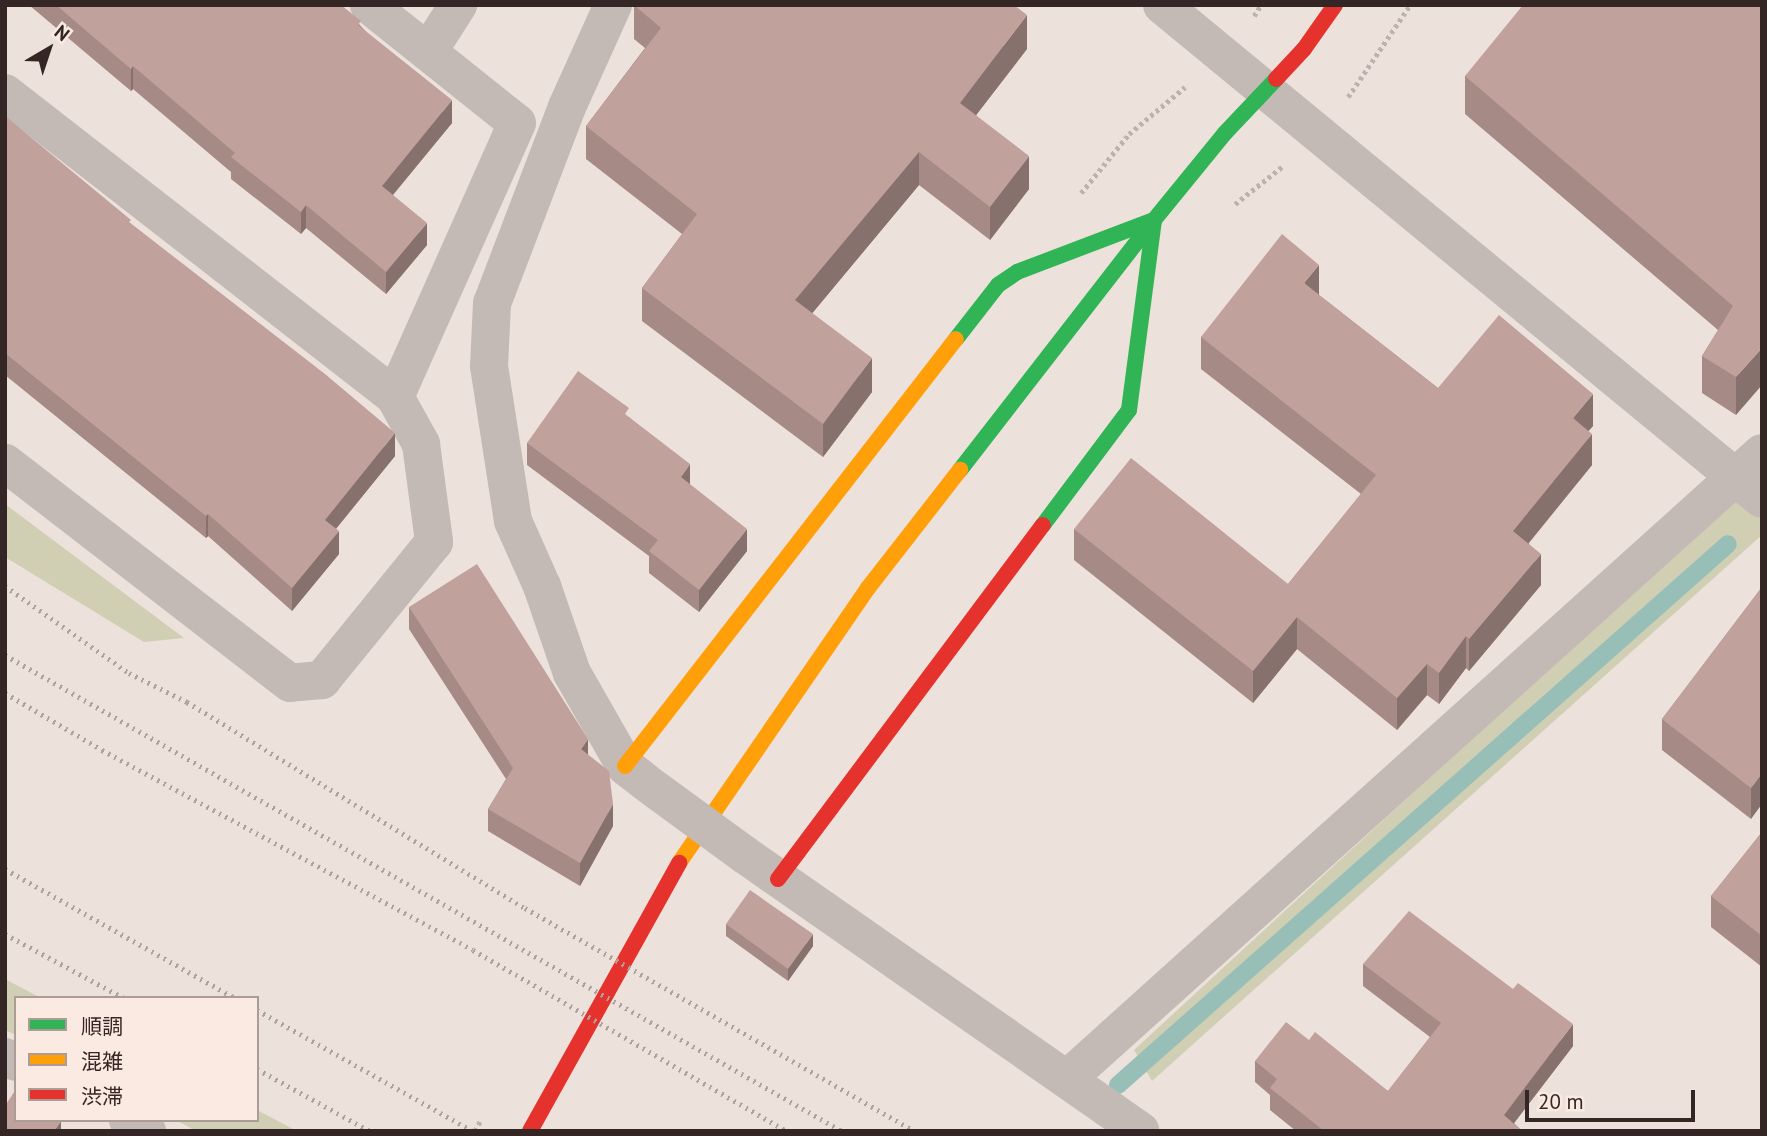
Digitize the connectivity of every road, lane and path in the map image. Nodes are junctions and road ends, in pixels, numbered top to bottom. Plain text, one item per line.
1 (369, 5) edge
2 (458, 5) edge
3 (614, 5) edge
4 (1162, 5) edge
5 (1335, 5) edge
6 (1410, 5) edge
7 (428, 52) junction
8 (1266, 88) junction
9 (5, 93) edge
10 (1321, 137) junction
11 (1227, 210) dead end
12 (1154, 220) junction
13 (395, 397) junction
14 (5, 463) edge
15 (1753, 476) edge
16 (638, 777) junction
17 (778, 879) junction
18 (1073, 1084) junction
19 (1126, 1121) edge
20 (131, 1122) edge
21 (147, 1131) edge
22 (530, 1131) edge

1 - 7 street
2 - 7 street
3 - 16 street
4 - 8 street
5 - 8 street
6 - 10 path
7 - 13 street
8 - 10 street
8 - 12 street
9 - 13 street
10 - 11 path
10 - 15 street
12 - 16 street
12 - 17 street
12 - 22 street
13 - 14 street
15 - 18 street
16 - 17 street, bridge
17 - 18 street
18 - 19 street
20 - 21 street

